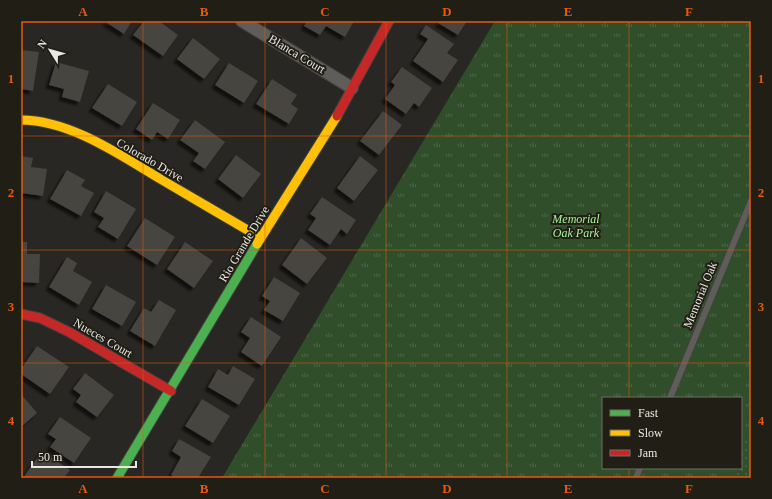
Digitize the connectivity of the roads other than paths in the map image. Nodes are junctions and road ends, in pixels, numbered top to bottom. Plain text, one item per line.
1 (242, 21) edge
2 (389, 21) edge
3 (352, 88) junction
4 (21, 120) edge
5 (751, 201) edge
6 (261, 238) junction
7 (21, 314) edge
8 (171, 391) junction
9 (670, 397) edge
10 (117, 478) edge

1 - 3 street, Blanca Court
2 - 3 street, Rio Grande Drive
3 - 6 street, Rio Grande Drive
4 - 6 street, Colorado Drive
5 - 9 lane, Memorial Oak
6 - 8 street, Rio Grande Drive
7 - 8 street, Nueces Court
8 - 10 street, Rio Grande Drive

